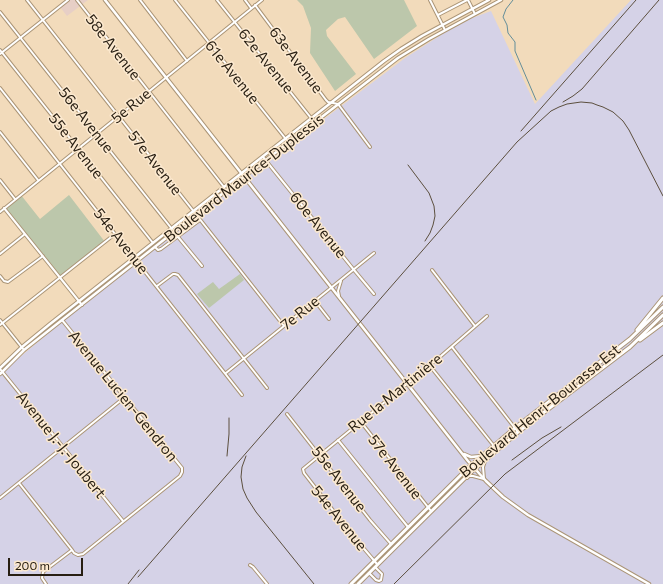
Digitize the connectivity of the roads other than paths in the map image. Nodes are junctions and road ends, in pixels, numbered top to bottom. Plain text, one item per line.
1 (27, 0) edge
2 (68, 0) edge
3 (77, 0) edge
4 (105, 0) edge
5 (140, 0) edge
6 (175, 0) edge
7 (217, 0) edge
8 (245, 0) edge
9 (262, 0) edge
10 (430, 0) edge
11 (467, 0) edge
12 (489, 0) edge
13 (501, 0) edge
14 (254, 5) junction
15 (251, 8) junction
16 (472, 9) junction
17 (0, 12) edge
18 (475, 14) junction
19 (438, 15) junction
20 (42, 20) junction
21 (234, 22) junction
22 (443, 25) junction
23 (445, 30) junction
24 (20, 38) junction
25 (209, 43) junction
26 (401, 49) junction
27 (1, 52) edge
28 (404, 53) junction
29 (187, 60) junction
30 (166, 78) junction
31 (0, 88) edge
32 (149, 91) junction
33 (331, 103) junction
34 (338, 104) junction
35 (118, 116) junction
36 (311, 118) junction
37 (315, 123) junction
38 (0, 132) edge
39 (96, 133) junction
40 (286, 138) junction
41 (289, 143) junction
42 (370, 147) dead end
43 (78, 148) junction
44 (263, 157) junction
45 (266, 161) junction
46 (59, 163) junction
47 (242, 173) junction
48 (245, 177) junction
49 (0, 180) edge
50 (38, 180) junction
51 (224, 188) junction
52 (15, 199) junction
53 (4, 208) junction
54 (0, 212) edge
55 (194, 212) junction
56 (196, 215) junction
57 (200, 220) junction
58 (172, 229) junction
59 (174, 232) junction
60 (25, 234) junction
61 (115, 234) junction
62 (178, 236) junction
63 (153, 243) junction
64 (155, 247) junction
65 (374, 253) dead end
66 (0, 254) edge
67 (42, 256) junction
68 (134, 258) junction
69 (137, 261) junction
70 (202, 266) dead end
71 (354, 270) junction
72 (432, 270) dead end
73 (0, 276) edge
74 (60, 277) junction
75 (341, 280) junction
76 (157, 286) junction
77 (332, 288) junction
78 (374, 294) dead end
79 (340, 298) junction
80 (663, 298) edge
81 (314, 301) junction
82 (79, 302) junction
83 (82, 305) junction
84 (663, 308) edge
85 (663, 315) edge
86 (487, 316) dead end
87 (329, 318) dead end
88 (0, 320) edge
89 (62, 320) junction
90 (663, 323) edge
91 (1, 324) edge
92 (284, 326) junction
93 (475, 326) junction
94 (630, 339) junction
95 (22, 347) junction
96 (452, 347) junction
97 (630, 347) junction
98 (24, 350) junction
99 (244, 359) junction
100 (430, 366) junction
101 (1, 371) edge
102 (226, 374) junction
103 (408, 384) junction
104 (267, 388) dead end
105 (242, 394) dead end
106 (125, 397) junction
107 (287, 414) dead end
108 (361, 422) junction
109 (515, 428) junction
110 (518, 432) junction
111 (338, 440) junction
112 (494, 446) junction
113 (63, 447) junction
114 (462, 452) junction
115 (320, 455) junction
116 (483, 456) junction
117 (487, 458) junction
118 (472, 465) junction
119 (475, 469) junction
120 (303, 470) joint
121 (484, 479) junction
122 (19, 483) junction
123 (457, 484) junction
124 (0, 498) edge
125 (428, 507) junction
126 (431, 511) junction
127 (123, 521) junction
128 (408, 527) junction
129 (391, 544) junction
130 (72, 550) junction
131 (375, 564) junction
132 (250, 565) dead end
133 (369, 573) junction
134 (46, 584) edge
135 (267, 584) edge
136 (351, 584) edge
137 (358, 584) edge
138 (649, 584) edge

1 - 20 street, 57e Avenue
2 - 20 street
3 - 32 street, 58e Avenue
4 - 30 street
5 - 29 street
6 - 25 street, 61e Avenue
7 - 21 street, 62e Avenue
8 - 15 street
9 - 14 street, 5e Rue
10 - 19 street
11 - 16 street
11 - 19 street
12 - 16 street, Boulevard Maurice-Duplessis
13 - 18 street, Boulevard Maurice-Duplessis
14 - 15 street, 5e Rue
14 - 33 street, 63e Avenue
15 - 21 street, 5e Rue
16 - 18 street
16 - 22 street, Boulevard Maurice-Duplessis
17 - 24 street, 56e Avenue
18 - 23 street, Boulevard Maurice-Duplessis
19 - 22 street
20 - 24 street
20 - 35 street, 57e Avenue
21 - 25 street, 5e Rue
21 - 36 street, 62e Avenue
22 - 23 street
22 - 26 street, Boulevard Maurice-Duplessis
23 - 28 street, Boulevard Maurice-Duplessis
24 - 27 street
24 - 39 street, 56e Avenue
25 - 29 street, 5e Rue
25 - 40 street, 61e Avenue
26 - 28 street
26 - 33 street, Boulevard Maurice-Duplessis
27 - 43 street, 55e Avenue
28 - 34 street, Boulevard Maurice-Duplessis
29 - 30 street, 5e Rue
30 - 32 street, 5e Rue
30 - 47 street
31 - 46 street, 54e Avenue
32 - 35 street, 5e Rue
32 - 51 street, 58e Avenue
33 - 34 street, 63e Avenue
33 - 36 street, Boulevard Maurice-Duplessis
34 - 37 street, Boulevard Maurice-Duplessis
34 - 42 street, 63e Avenue
35 - 39 street, 5e Rue
35 - 55 street, 57e Avenue
36 - 37 street, 62e Avenue
36 - 40 street, Boulevard Maurice-Duplessis
37 - 41 street, Boulevard Maurice-Duplessis
38 - 50 street
39 - 43 street, 5e Rue
39 - 58 street, 56e Avenue
40 - 41 street, 61e Avenue
40 - 44 street, Boulevard Maurice-Duplessis
41 - 45 street, Boulevard Maurice-Duplessis
43 - 46 street, 5e Rue
43 - 63 street, 55e Avenue
44 - 45 street, 60e Avenue
44 - 47 street, Boulevard Maurice-Duplessis
45 - 48 street, Boulevard Maurice-Duplessis
45 - 71 street, 60e Avenue
46 - 50 street, 5e Rue
46 - 61 street, 54e Avenue
47 - 48 street
47 - 51 street, Boulevard Maurice-Duplessis
48 - 56 street, Boulevard Maurice-Duplessis
48 - 77 street
49 - 52 street
50 - 52 street, 5e Rue
51 - 55 street, Boulevard Maurice-Duplessis
52 - 53 street, 5e Rue
53 - 54 street, 5e Rue
53 - 60 street
55 - 56 street, 57e Avenue
55 - 58 street, Boulevard Maurice-Duplessis
56 - 57 street, 57e Avenue
56 - 59 street, Boulevard Maurice-Duplessis
57 - 62 street
57 - 92 street, 57e Avenue
58 - 63 street, Boulevard Maurice-Duplessis
59 - 62 street
59 - 64 street, Boulevard Maurice-Duplessis
60 - 66 street
60 - 67 street
61 - 68 street, 54e Avenue
61 - 74 street
62 - 64 street
62 - 70 street
63 - 68 street, Boulevard Maurice-Duplessis
64 - 69 street, Boulevard Maurice-Duplessis
65 - 71 street, 7e Rue
67 - 73 street
67 - 74 street
68 - 69 street, 54e Avenue
68 - 82 street, Boulevard Maurice-Duplessis
69 - 76 street, 54e Avenue
69 - 83 street, Boulevard Maurice-Duplessis
71 - 75 street, 7e Rue
71 - 78 street, 60e Avenue
72 - 93 street
74 - 82 street
74 - 91 street
75 - 77 street, 7e Rue
75 - 79 street
76 - 99 street
76 - 102 street, 54e Avenue
77 - 79 street
77 - 81 street, 7e Rue
79 - 103 street
80 - 94 main road
81 - 87 street
81 - 92 street, 7e Rue
82 - 83 street
82 - 95 street, Boulevard Maurice-Duplessis
83 - 89 street, Boulevard Maurice-Duplessis
84 - 94 main road, Boulevard Henri-Bourassa Est
85 - 97 main road, Boulevard Henri-Bourassa Est
86 - 93 street, Rue la Martinière
88 - 91 street
89 - 98 street, Boulevard Maurice-Duplessis
89 - 106 street, Avenue Lucien-Gendron
90 - 97 main road
91 - 95 street
92 - 99 street, 7e Rue
93 - 96 street, Rue la Martinière
94 - 109 main road, Boulevard Henri-Bourassa Est
95 - 98 street
95 - 101 street, Boulevard Maurice-Duplessis
96 - 100 street, Rue la Martinière
96 - 109 street
97 - 110 main road, Boulevard Henri-Bourassa Est
98 - 101 street, Boulevard Maurice-Duplessis
99 - 102 street, 7e Rue
99 - 104 street
100 - 103 street, Rue la Martinière
100 - 112 street
101 - 113 street, Avenue J.-J.-Joubert
102 - 105 street, 54e Avenue
103 - 108 street, Rue la Martinière
103 - 114 street
106 - 113 street
106 - 127 street, Avenue Lucien-Gendron
107 - 115 street, 55e Avenue
108 - 111 street, Rue la Martinière
108 - 125 street, 57e Avenue
109 - 110 street
109 - 112 main road, Boulevard Henri-Bourassa Est
110 - 117 main road, Boulevard Henri-Bourassa Est
111 - 115 street, Rue la Martinière
111 - 128 street
112 - 116 main road, Boulevard Henri-Bourassa Est
113 - 122 street
113 - 127 street, Avenue J.-J.-Joubert
114 - 116 street
114 - 118 street
115 - 120 street, Rue la Martinière
115 - 129 street, 55e Avenue
116 - 118 main road, Boulevard Henri-Bourassa Est
117 - 119 main road, Boulevard Henri-Bourassa Est
117 - 121 street
118 - 119 street
118 - 125 main road, Boulevard Henri-Bourassa Est
119 - 121 street
119 - 123 main road, Boulevard Henri-Bourassa Est
120 - 131 street, 54e Avenue
121 - 123 street
121 - 138 street
122 - 124 street
122 - 130 street
123 - 126 main road, Boulevard Henri-Bourassa Est
125 - 126 street, 57e Avenue
125 - 128 main road, Boulevard Henri-Bourassa Est
126 - 131 main road, Boulevard Henri-Bourassa Est
127 - 130 street
128 - 129 main road, Boulevard Henri-Bourassa Est
129 - 131 main road, Boulevard Henri-Bourassa Est
130 - 134 street
131 - 133 main road, Boulevard Henri-Bourassa Est
131 - 133 street
131 - 136 main road, Boulevard Henri-Bourassa Est
132 - 135 street
133 - 137 main road, Boulevard Henri-Bourassa Est

